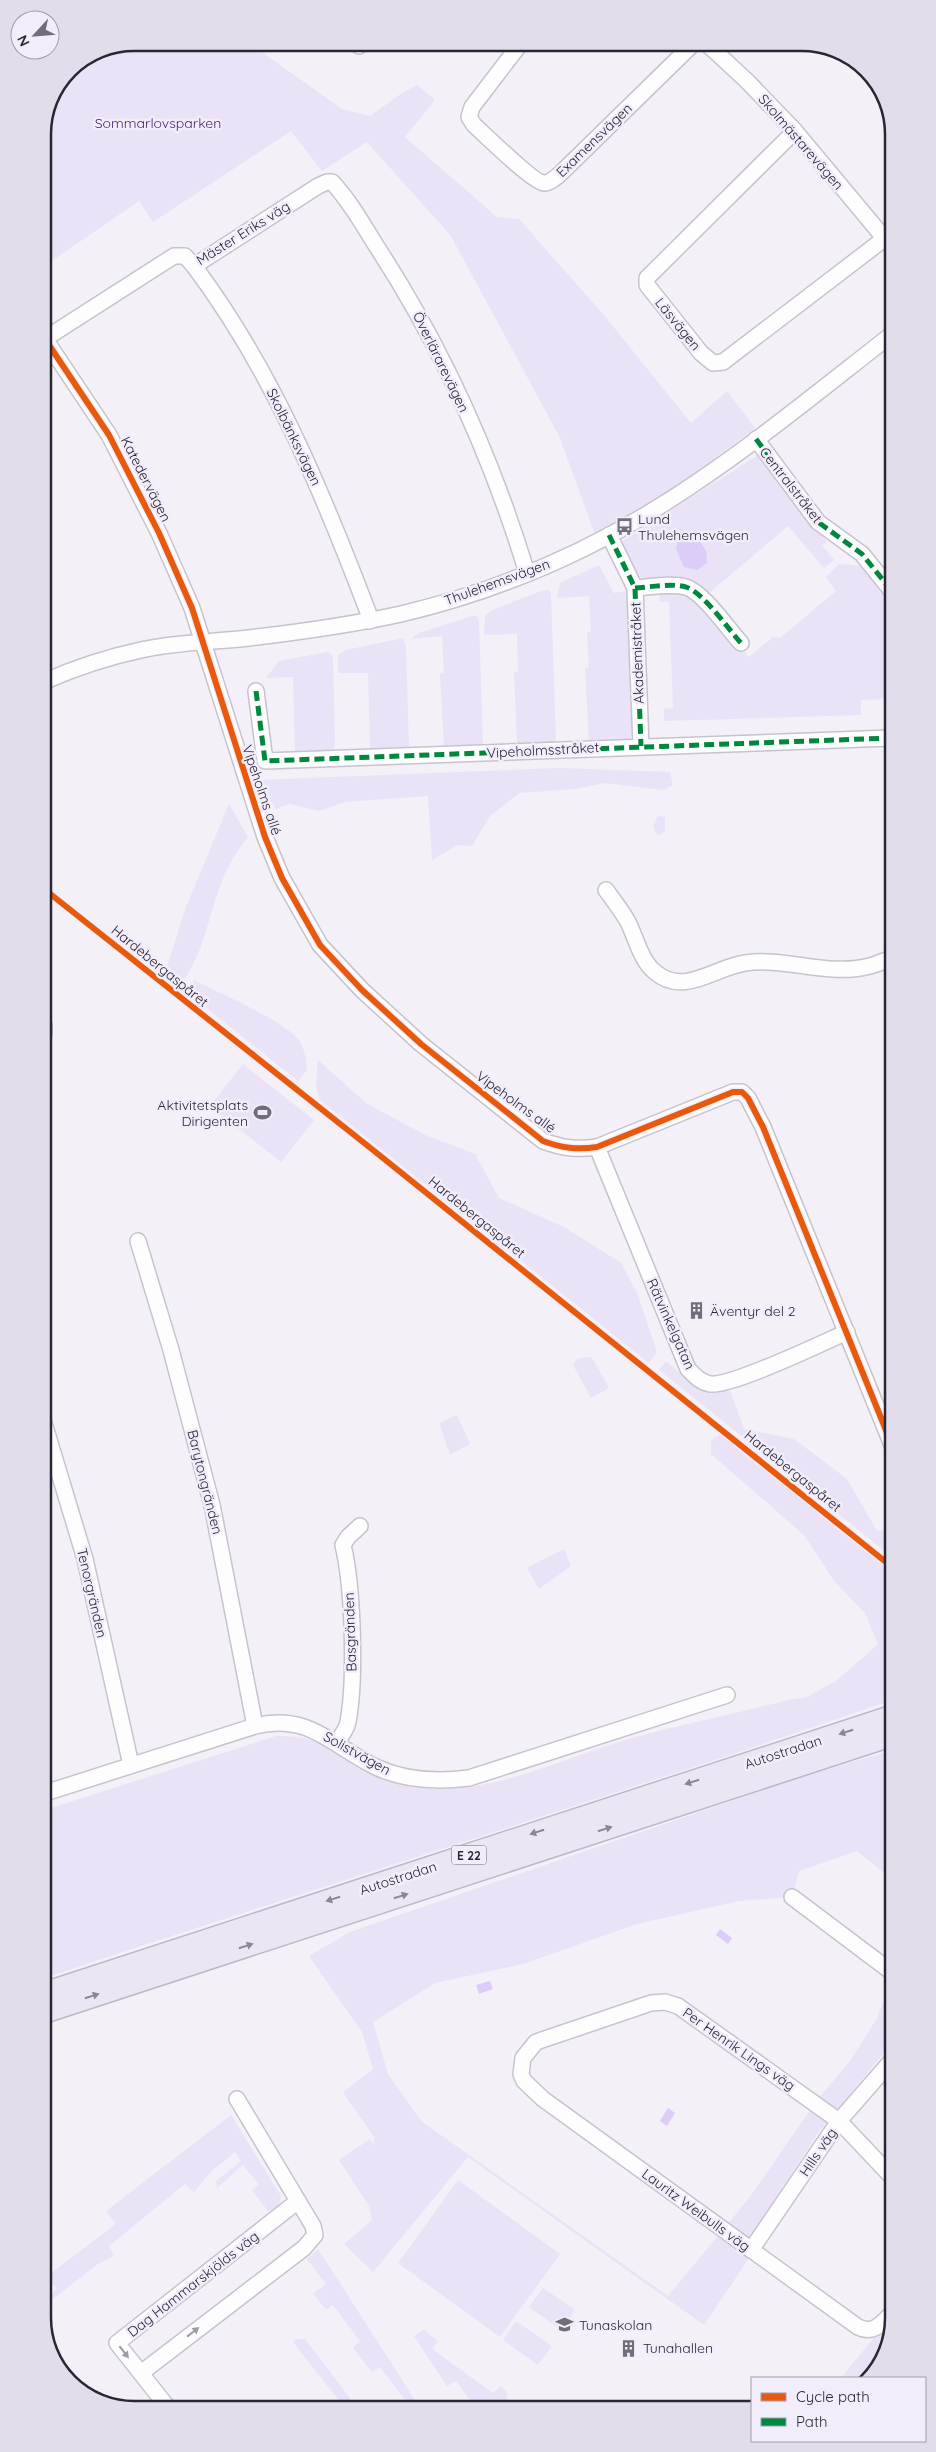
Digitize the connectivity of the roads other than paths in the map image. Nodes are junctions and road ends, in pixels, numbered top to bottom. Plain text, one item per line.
1 (515, 51) edge
2 (686, 51) edge
3 (715, 51) edge
4 (795, 131) junction
5 (318, 186) joint
6 (885, 240) edge
7 (885, 243) edge
8 (194, 266) junction
9 (51, 335) edge
10 (885, 341) edge
11 (51, 349) edge
12 (756, 439) junction
13 (609, 535) junction
14 (527, 573) junction
15 (885, 583) edge
16 (635, 588) junction
17 (369, 620) junction
18 (202, 642) junction
19 (741, 643) dead end
20 (51, 678) edge
21 (256, 691) dead end
22 (885, 738) edge
23 (641, 746) junction
24 (606, 890) dead end
25 (885, 960) edge
26 (596, 1146) junction
27 (138, 1242) dead end
28 (847, 1332) junction
29 (885, 1427) edge
30 (51, 1445) edge
31 (360, 1526) dead end
32 (727, 1695) dead end
33 (885, 1719) edge
34 (255, 1726) junction
35 (885, 1739) edge
36 (337, 1742) junction
37 (131, 1765) junction
38 (51, 1791) edge
39 (792, 1897) dead end
40 (885, 1967) edge
41 (51, 1991) edge
42 (51, 2010) edge
43 (885, 2068) edge
44 (521, 2074) joint
45 (237, 2099) dead end
46 (839, 2121) junction
47 (885, 2170) edge
48 (298, 2201) junction
49 (751, 2250) junction
50 (885, 2321) edge
51 (141, 2373) junction
52 (163, 2401) edge

1 - 2 street, Examensvägen
3 - 4 street, Skolmästarevägen
4 - 6 street, Skolmästarevägen
4 - 7 street, Läsvägen
5 - 8 street, Mäster Eriks väg
5 - 14 street, Överlärarevägen
8 - 9 street, Mäster Eriks väg
8 - 17 street, Skolbänksvägen
10 - 12 street, Thulehemsvägen
11 - 18 street, Katedervägen
12 - 13 street, Thulehemsvägen
12 - 15 street, Centralstråket
13 - 14 street, Thulehemsvägen
13 - 16 street, Akademistråket
14 - 17 street, Thulehemsvägen
16 - 19 street
16 - 23 street, Akademistråket
17 - 18 street, Thulehemsvägen
18 - 20 street, Thulehemsvägen
18 - 26 street, Vipeholms allé
21 - 23 street, Vipeholmsstråket
22 - 23 street, Vipeholmsstråket
24 - 25 street
26 - 28 street, Rätvinkelgatan
26 - 28 street, Vipeholms allé
27 - 34 street, Barytongränden
28 - 29 street, Vipeholms allé
30 - 37 street, Tenorgränden
31 - 36 street, Basgränden
32 - 36 street, Solistvägen
33 -> 41 highway, Autostradan / E 22
34 - 36 street, Solistvägen
34 - 37 street, Solistvägen
42 -> 35 highway, Autostradan / E 22
37 - 38 street, Solistvägen
39 - 40 street
43 - 46 street, Hills väg
44 - 46 street, Per Henrik Lings väg
44 - 49 street, Lauritz Weibulls väg
45 - 48 street
46 - 47 street, Per Henrik Lings väg
46 - 49 street, Hills väg
51 -> 48 street
48 -> 51 street, Dag Hammarskjölds väg
49 - 50 street, Lauritz Weibulls väg
51 - 52 street, Dag Hammarskjölds väg

